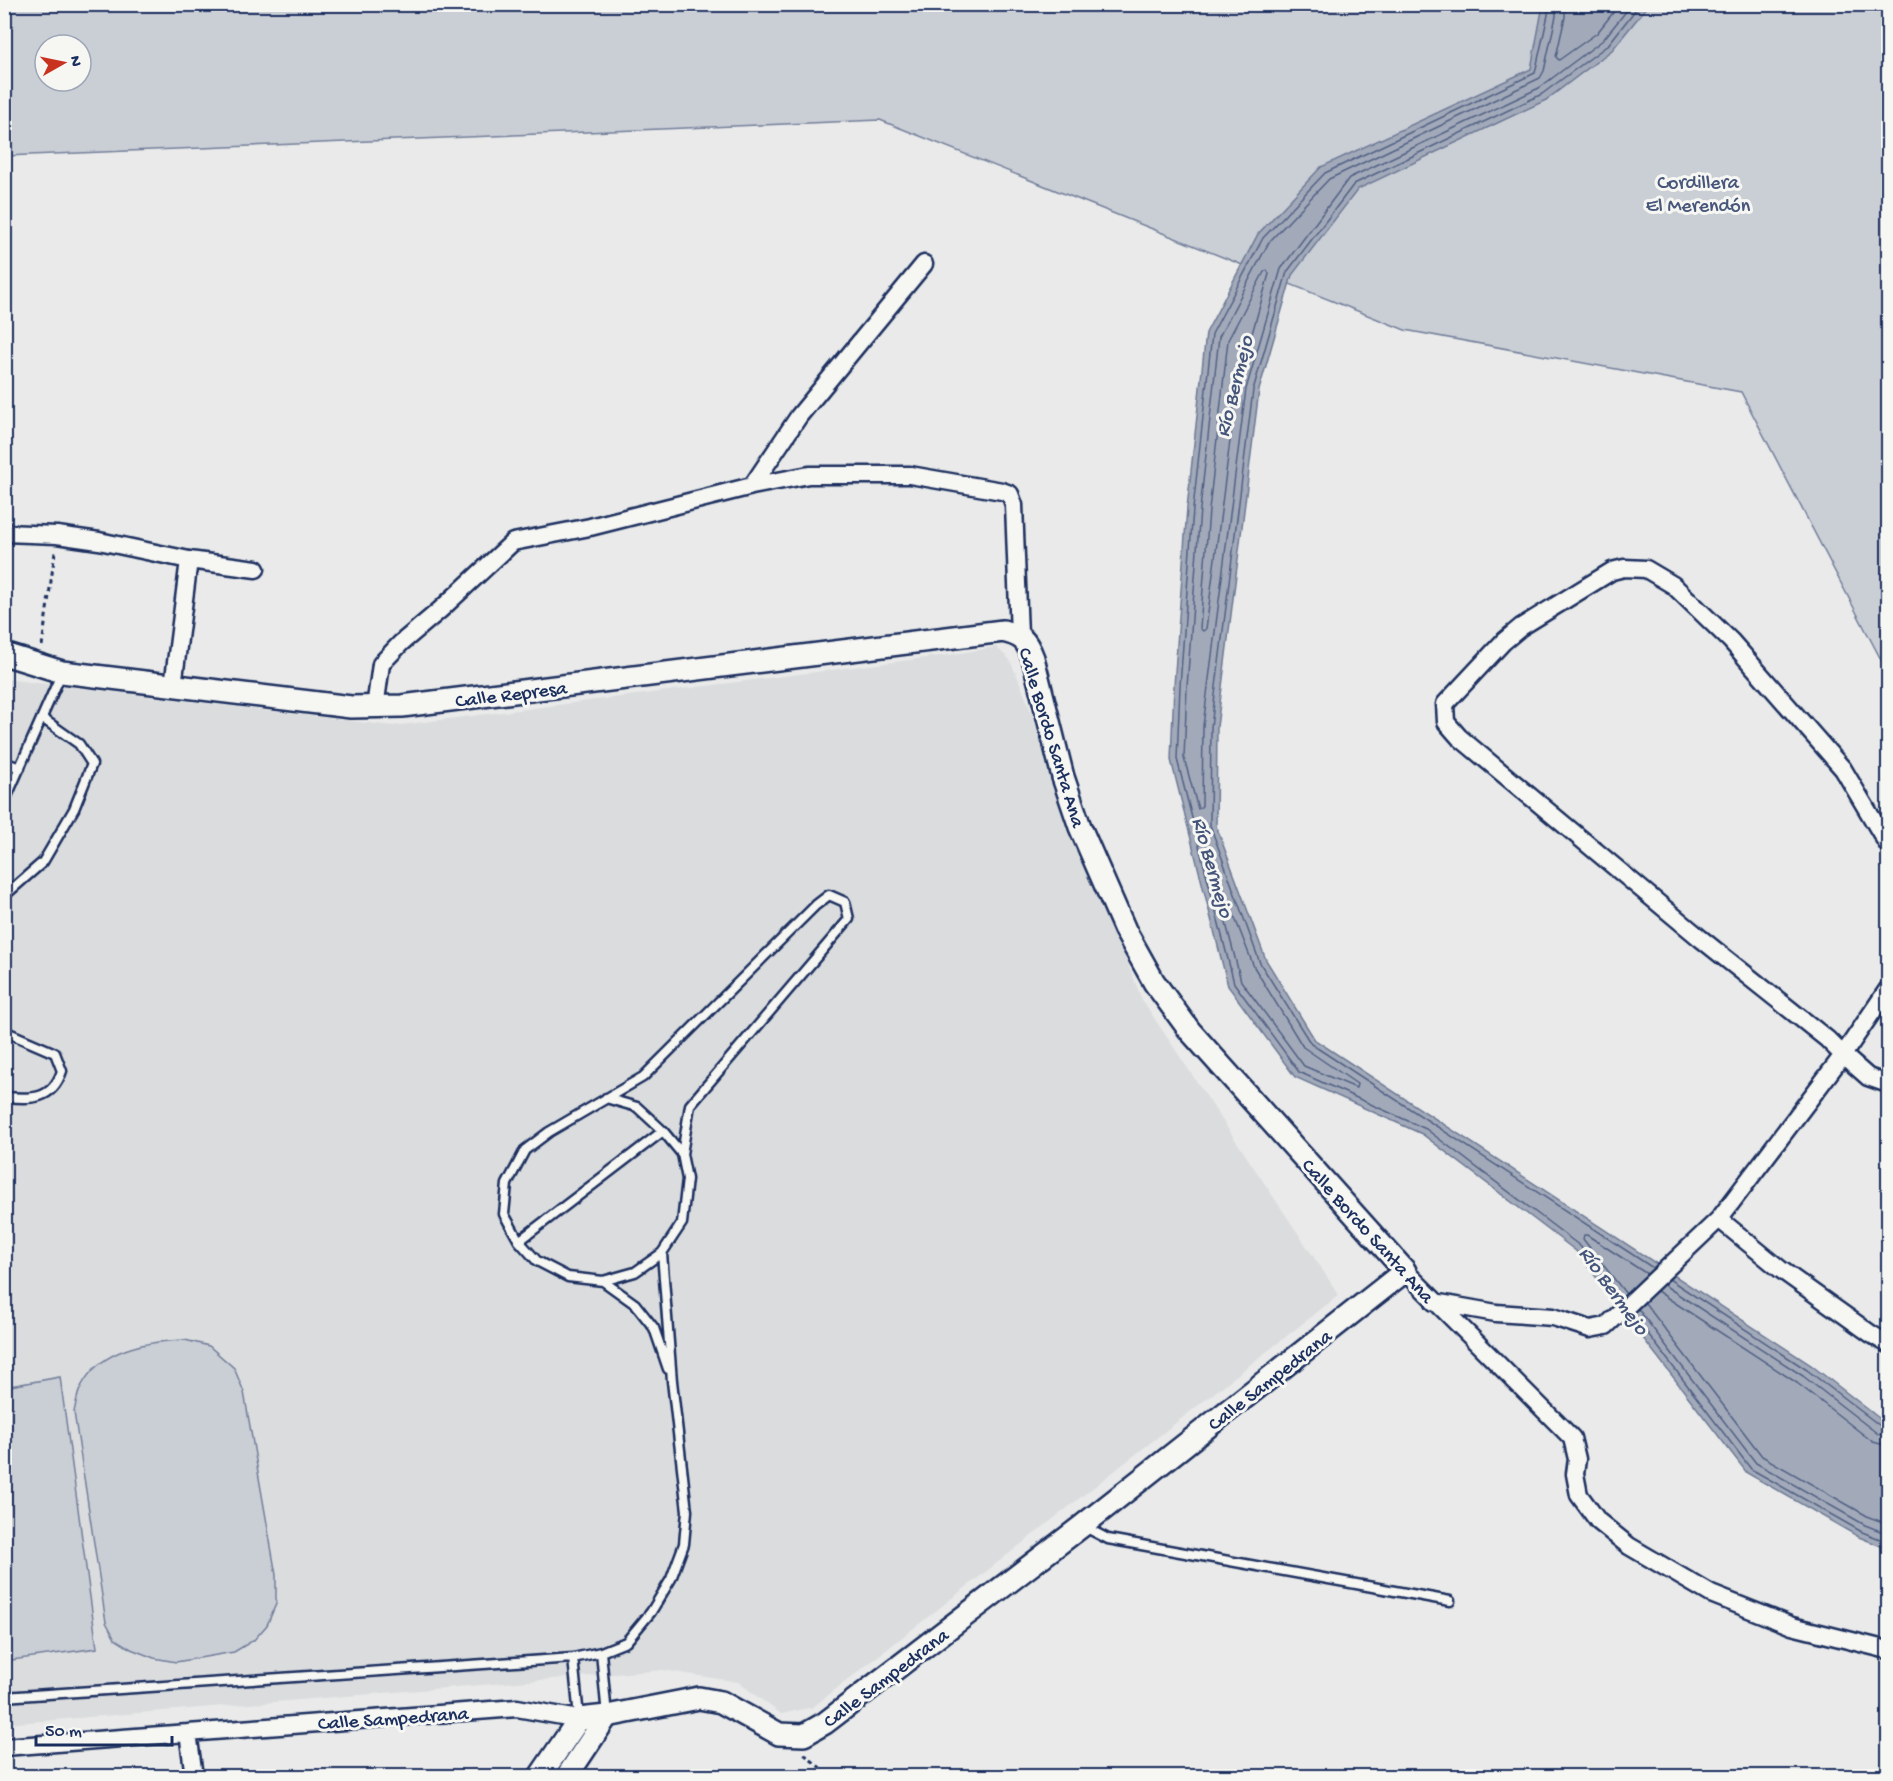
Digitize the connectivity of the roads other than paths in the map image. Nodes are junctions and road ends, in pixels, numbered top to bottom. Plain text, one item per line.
1 (924, 264) dead end
2 (752, 486) junction
3 (4, 533) edge
4 (189, 560) junction
5 (256, 569) dead end
6 (1019, 635) junction
7 (4, 654) edge
8 (62, 672) junction
9 (173, 686) junction
10 (375, 708) junction
11 (42, 718) junction
12 (4, 762) edge
13 (20, 768) junction
14 (4, 803) edge
15 (1888, 844) edge
16 (4, 896) edge
17 (1888, 989) edge
18 (4, 1031) edge
19 (1843, 1055) junction
20 (1888, 1084) edge
21 (4, 1097) edge
22 (606, 1098) junction
23 (663, 1131) junction
24 (682, 1154) junction
25 (1719, 1219) junction
26 (519, 1241) junction
27 (662, 1252) junction
28 (1405, 1271) junction
29 (603, 1281) junction
30 (1434, 1302) junction
31 (1888, 1344) edge
32 (672, 1381) junction
33 (1082, 1526) junction
34 (1450, 1601) dead end
35 (1888, 1650) edge
36 (600, 1652) junction
37 (573, 1658) junction
38 (4, 1697) edge
39 (607, 1716) junction
40 (579, 1719) junction
41 (188, 1732) junction
42 (4, 1747) edge
43 (194, 1776) edge
44 (540, 1776) edge
45 (567, 1776) edge

1 - 2 street
2 - 6 street
2 - 10 street
3 - 4 street
4 - 5 street
4 - 9 street
6 - 10 street, Calle Represa
6 - 28 street, Calle Bordo Santa Ana
7 - 8 street, Calle Represa
8 - 9 street, Calle Represa
8 - 11 lane
9 - 10 street, Calle Represa
11 - 13 lane
11 - 16 lane
12 - 13 lane
13 - 14 lane
15 - 19 street
17 - 19 street
18 - 21 lane
19 - 20 street
19 - 25 street
22 - 23 lane
22 - 24 lane
22 - 26 lane
23 - 24 lane
23 - 26 lane
24 - 27 lane
25 - 30 street
25 - 31 street
26 - 29 lane
27 - 29 lane
27 - 32 lane
28 - 30 street, Calle Bordo Santa Ana
28 - 33 street, Calle Sampedrana
29 - 32 lane
30 - 35 street, Calle Bordo Santa Ana
32 - 36 lane
33 - 34 lane
33 - 39 street, Calle Sampedrana
36 - 37 lane
36 - 39 lane
37 - 38 lane
37 - 40 lane
39 - 40 street, Calle Sampedrana
39 - 45 street
40 - 41 street, Calle Sampedrana
40 - 44 street
41 - 42 street, Calle Sampedrana
41 - 43 street

